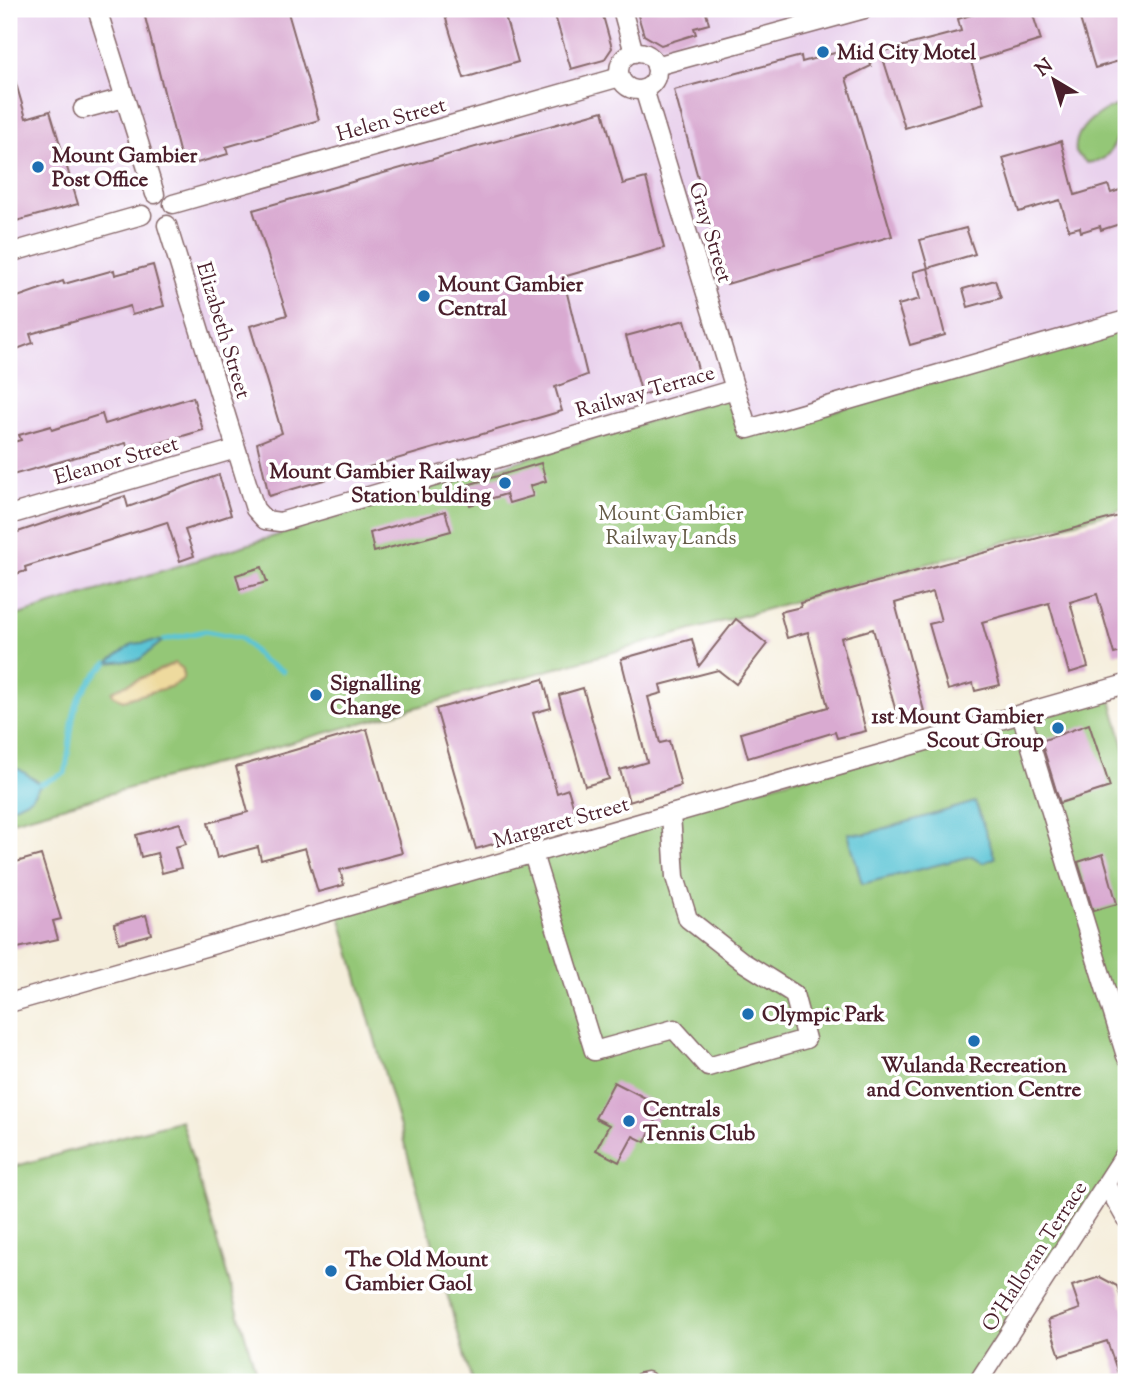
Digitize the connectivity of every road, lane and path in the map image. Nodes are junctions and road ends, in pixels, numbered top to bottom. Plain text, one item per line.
1 (97, 9) edge
2 (622, 9) edge
3 (864, 9) edge
4 (634, 53) junction
5 (656, 66) junction
6 (620, 77) junction
7 (644, 89) junction
8 (124, 98) junction
9 (83, 109) dead end
10 (155, 194) junction
11 (173, 204) junction
12 (142, 215) junction
13 (167, 225) junction
14 (9, 253) edge
15 (1126, 320) edge
16 (734, 389) junction
17 (236, 449) junction
18 (9, 515) edge
19 (1126, 684) edge
20 (1021, 714) junction
21 (671, 814) junction
22 (533, 853) junction
23 (9, 1003) edge
24 (1126, 1056) edge
25 (1126, 1153) edge
26 (1107, 1185) junction
27 (1126, 1219) edge
28 (978, 1382) edge

1 - 8 street
2 - 4 street
3 - 5 street
4 - 5 street
4 - 6 street
5 - 7 street
6 - 7 street
6 - 11 street, Helen Street
7 - 16 street, Gray Street
8 - 9 street
8 - 10 street
10 - 11 street
10 - 12 street
11 - 13 street
12 - 13 street
12 - 14 street
13 - 17 street, Elizabeth Street
15 - 16 street, Railway Terrace
16 - 17 street, Railway Terrace
17 - 18 street, Eleanor Street
19 - 20 street, Margaret Street
20 - 21 street, Margaret Street
20 - 24 street
21 - 22 street, Margaret Street
21 - 22 street
22 - 23 street, Margaret Street
25 - 26 street, O'Halloran Terrace
26 - 27 street
26 - 28 street, O'Halloran Terrace

